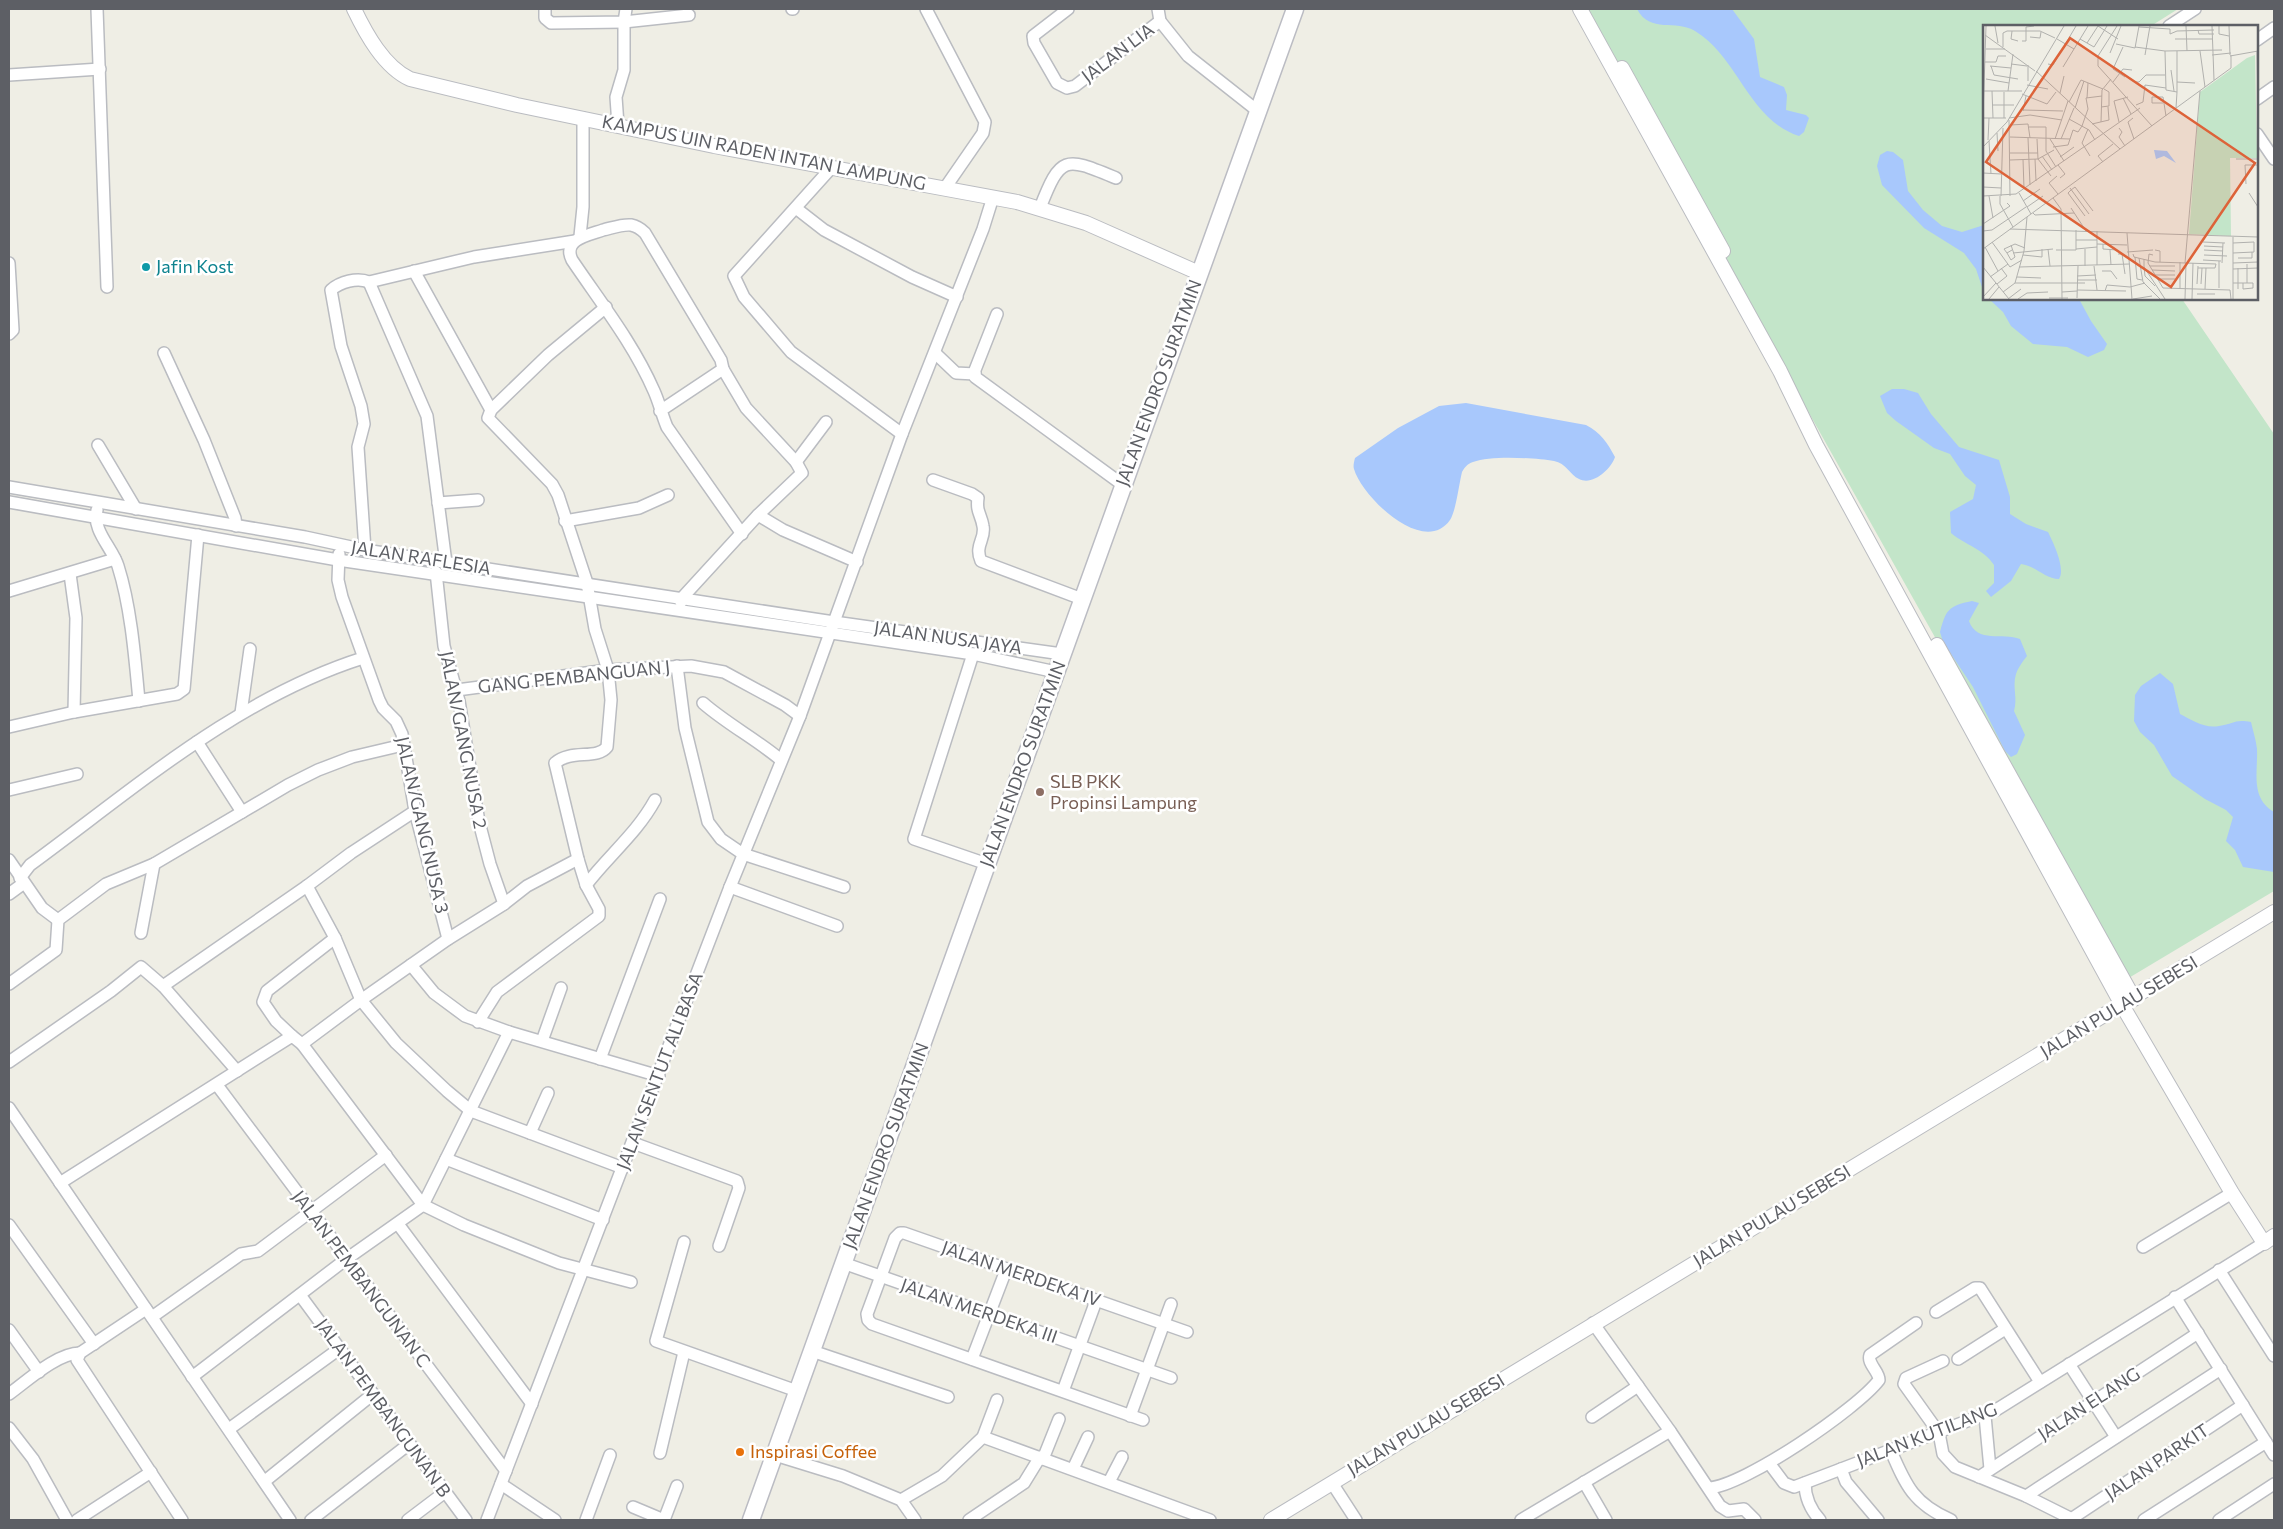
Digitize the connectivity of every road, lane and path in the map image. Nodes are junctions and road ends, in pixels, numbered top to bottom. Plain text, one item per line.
1 (97, 9) edge
2 (354, 9) edge
3 (545, 9) edge
4 (626, 9) edge
5 (926, 9) edge
6 (1068, 9) edge
7 (1158, 9) edge
8 (1295, 9) edge
9 (1580, 9) edge
10 (1588, 9) edge
11 (2195, 9) edge
12 (689, 15) dead end
13 (1160, 21) junction
14 (624, 22) junction
15 (2171, 25) edge
16 (2274, 28) edge
17 (2258, 39) edge
18 (100, 69) junction
19 (9, 75) edge
20 (2274, 87) edge
21 (2258, 98) edge
22 (1259, 112) junction
23 (583, 118) junction
24 (618, 126) junction
25 (2258, 135) edge
26 (2270, 143) edge
27 (2274, 160) edge
28 (832, 167) junction
29 (1116, 178) dead end
30 (945, 188) junction
31 (993, 197) junction
32 (1040, 208) junction
33 (797, 209) junction
34 (578, 239) junction
35 (9, 263) edge
36 (414, 271) junction
37 (1199, 273) junction
38 (368, 282) junction
39 (107, 286) dead end
40 (957, 297) junction
41 (606, 307) junction
42 (997, 314) dead end
43 (9, 334) edge
44 (935, 353) junction
45 (164, 354) dead end
46 (723, 369) junction
47 (975, 374) junction
48 (491, 410) junction
49 (660, 411) junction
50 (826, 422) dead end
51 (902, 434) junction
52 (98, 445) dead end
53 (796, 462) junction
54 (933, 480) dead end
55 (1123, 485) junction
56 (9, 487) edge
57 (668, 495) dead end
58 (478, 500) dead end
59 (9, 502) edge
60 (438, 503) junction
61 (97, 509) junction
62 (136, 509) junction
63 (758, 515) junction
64 (565, 521) junction
65 (236, 526) junction
66 (742, 534) junction
67 (198, 535) junction
68 (365, 550) junction
69 (339, 552) junction
70 (115, 559) junction
71 (857, 562) junction
72 (446, 563) junction
73 (417, 564) junction
74 (436, 572) junction
75 (70, 574) junction
76 (588, 589) junction
77 (9, 591) edge
78 (1082, 599) junction
79 (681, 603) junction
80 (832, 627) junction
81 (250, 649) dead end
82 (972, 654) junction
83 (1062, 654) junction
84 (363, 658) junction
85 (676, 666) junction
86 (608, 670) junction
87 (1056, 672) junction
88 (457, 690) junction
89 (139, 701) junction
90 (703, 703) dead end
91 (74, 712) junction
92 (240, 713) junction
93 (800, 716) junction
94 (9, 727) edge
95 (198, 742) junction
96 (403, 745) junction
97 (781, 760) junction
98 (77, 774) dead end
99 (9, 790) edge
100 (655, 800) dead end
101 (415, 811) junction
102 (242, 812) junction
103 (743, 854) junction
104 (578, 859) junction
105 (9, 860) edge
106 (154, 864) junction
107 (987, 864) junction
108 (22, 881) junction
109 (586, 885) junction
110 (307, 886) junction
111 (730, 887) junction
112 (844, 887) dead end
113 (9, 894) edge
114 (660, 900) dead end
115 (504, 904) junction
116 (2274, 912) edge
117 (58, 920) junction
118 (837, 926) dead end
119 (141, 933) dead end
120 (335, 938) junction
121 (448, 940) junction
122 (411, 965) junction
123 (9, 984) edge
124 (163, 986) junction
125 (561, 988) dead end
126 (361, 1000) junction
127 (2128, 1002) junction
128 (478, 1022) junction
129 (509, 1032) junction
130 (292, 1036) junction
131 (542, 1041) junction
132 (302, 1044) junction
133 (600, 1059) junction
134 (9, 1062) edge
135 (237, 1070) junction
136 (659, 1076) junction
137 (217, 1085) junction
138 (548, 1093) dead end
139 (9, 1108) edge
140 (471, 1111) junction
141 (530, 1133) junction
142 (633, 1143) junction
143 (386, 1155) junction
144 (446, 1159) junction
145 (623, 1168) junction
146 (60, 1183) junction
147 (2232, 1193) junction
148 (423, 1205) junction
149 (311, 1212) junction
150 (603, 1220) junction
151 (398, 1224) junction
152 (9, 1225) edge
153 (2270, 1241) edge
154 (684, 1242) dead end
155 (719, 1246) dead end
156 (2143, 1247) dead end
157 (345, 1260) junction
158 (843, 1263) junction
159 (583, 1270) junction
160 (1006, 1270) junction
161 (2219, 1270) junction
162 (879, 1276) junction
163 (630, 1282) dead end
164 (300, 1296) junction
165 (2176, 1297) junction
166 (1096, 1301) junction
167 (1171, 1304) dead end
168 (1936, 1312) dead end
169 (149, 1313) junction
170 (988, 1314) junction
171 (1593, 1323) junction
172 (1916, 1323) dead end
173 (1164, 1324) junction
174 (2005, 1329) junction
175 (9, 1330) edge
176 (1188, 1332) dead end
177 (2198, 1333) junction
178 (94, 1344) junction
179 (1079, 1345) junction
180 (339, 1349) junction
181 (812, 1350) junction
182 (684, 1352) junction
183 (80, 1353) junction
184 (2274, 1356) edge
185 (972, 1359) junction
186 (1958, 1359) dead end
187 (1943, 1361) dead end
188 (2069, 1364) junction
189 (2221, 1369) junction
190 (1148, 1370) junction
191 (39, 1372) junction
192 (192, 1377) junction
193 (1171, 1378) dead end
194 (2040, 1382) junction
195 (1638, 1386) junction
196 (798, 1391) junction
197 (1063, 1391) junction
198 (9, 1394) edge
199 (373, 1394) junction
200 (948, 1397) dead end
201 (997, 1400) dead end
202 (2094, 1401) junction
203 (532, 1404) junction
204 (2243, 1405) junction
205 (1130, 1416) junction
206 (1985, 1416) junction
207 (1592, 1417) dead end
208 (1059, 1419) dead end
209 (1143, 1420) dead end
210 (9, 1428) edge
211 (228, 1429) junction
212 (1670, 1431) junction
213 (1940, 1433) junction
214 (982, 1437) junction
215 (1088, 1437) dead end
216 (2116, 1438) junction
217 (2266, 1442) junction
218 (410, 1444) junction
219 (1891, 1451) junction
220 (660, 1453) dead end
221 (2274, 1454) edge
222 (610, 1455) dead end
223 (775, 1455) junction
224 (1122, 1457) dead end
225 (1042, 1458) junction
226 (1769, 1463) junction
227 (1073, 1469) junction
228 (1841, 1469) junction
229 (1990, 1469) junction
230 (506, 1471) junction
231 (151, 1472) junction
232 (1980, 1477) junction
233 (265, 1481) junction
234 (1110, 1482) junction
235 (1584, 1482) junction
236 (1332, 1483) junction
237 (501, 1484) junction
238 (1805, 1484) junction
239 (2274, 1484) edge
240 (677, 1486) dead end
241 (1709, 1488) junction
242 (445, 1492) junction
243 (2026, 1496) junction
244 (901, 1500) junction
245 (633, 1507) dead end
246 (288, 1517) edge
247 (1937, 1517) edge
248 (67, 1520) edge
249 (76, 1520) edge
250 (182, 1520) edge
251 (275, 1520) edge
252 (311, 1520) edge
253 (408, 1520) edge
254 (466, 1520) edge
255 (487, 1520) edge
256 (555, 1520) edge
257 (586, 1520) edge
258 (664, 1520) edge
259 (751, 1520) edge
260 (915, 1520) edge
261 (969, 1520) edge
262 (1210, 1520) edge
263 (1271, 1520) edge
264 (1356, 1520) edge
265 (1521, 1520) edge
266 (1606, 1520) edge
267 (1755, 1520) edge
268 (1820, 1520) edge
269 (1878, 1520) edge
270 (1952, 1520) edge
271 (2072, 1520) edge
272 (2144, 1520) edge
273 (2219, 1520) edge

1 - 18 street
2 - 23 street, KAMPUS UIN RADEN INTAN LAMPUNG
3 - 14 street
4 - 14 street
5 - 30 street
6 - 13 street, JALAN LIA
7 - 13 street, JALAN LIA
8 - 22 main road, JALAN ENDRO SURATMIN
9 - 127 street
10 - 127 street
11 - 15 street
12 - 14 street
13 - 22 street, JALAN LIA
14 - 24 street
16 - 17 street
18 - 19 street
18 - 39 street
20 - 21 street
22 - 37 main road, JALAN ENDRO SURATMIN
23 - 24 street, KAMPUS UIN RADEN INTAN LAMPUNG
23 - 34 street
24 - 28 street, KAMPUS UIN RADEN INTAN LAMPUNG
25 - 26 street
26 - 27 street
28 - 30 street, KAMPUS UIN RADEN INTAN LAMPUNG
28 - 33 street
29 - 32 street
30 - 31 street, KAMPUS UIN RADEN INTAN LAMPUNG
31 - 32 street, KAMPUS UIN RADEN INTAN LAMPUNG
31 - 40 street, JALAN SENTUT ALI BASA
32 - 37 street, KAMPUS UIN RADEN INTAN LAMPUNG
33 - 40 street
33 - 51 street
34 - 36 street
34 - 41 street
34 - 46 street
35 - 43 street
36 - 38 street
36 - 48 street
37 - 55 main road, JALAN ENDRO SURATMIN
38 - 60 street
38 - 68 street
40 - 44 street, JALAN SENTUT ALI BASA
41 - 48 street
41 - 49 street
42 - 47 street
44 - 47 street
44 - 51 street, JALAN SENTUT ALI BASA
45 - 65 street
46 - 49 street
46 - 53 street
47 - 55 street
48 - 64 street
49 - 66 street
50 - 53 street
51 - 71 street, JALAN SENTUT ALI BASA
52 - 62 street
53 - 63 street
54 - 78 street
55 - 78 main road, JALAN ENDRO SURATMIN
56 - 61 street, JALAN RAFLESIA
57 - 64 street
58 - 60 street
59 - 61 street, JALAN RAFLESIA
60 - 72 street
61 - 62 street, JALAN RAFLESIA
61 - 67 street, JALAN RAFLESIA
61 - 70 street
62 - 65 street, JALAN RAFLESIA
63 - 66 street
63 - 71 street
64 - 76 street
65 - 69 street, JALAN RAFLESIA
66 - 79 street
67 - 69 street, JALAN RAFLESIA
67 - 89 street
68 - 69 street, JALAN RAFLESIA
68 - 73 street, JALAN RAFLESIA
69 - 73 street, JALAN RAFLESIA
69 - 84 street, JALAN/GANG NUSA 3
70 - 75 street
70 - 89 street
71 - 80 street, JALAN SENTUT ALI BASA
72 - 73 street, JALAN RAFLESIA
72 - 76 street, JALAN RAFLESIA
73 - 74 street, JALAN RAFLESIA
74 - 76 street, JALAN RAFLESIA
74 - 88 street, JALAN/GANG NUSA 2
75 - 77 street
75 - 91 street
76 - 79 street, JALAN RAFLESIA
76 - 86 street
78 - 83 main road, JALAN ENDRO SURATMIN
79 - 80 street, JALAN RAFLESIA
80 - 82 street, JALAN NUSA JAYA
80 - 83 street, JALAN NUSA JAYA
80 - 93 street, JALAN SENTUT ALI BASA
81 - 92 street
82 - 87 street, JALAN NUSA JAYA
82 - 107 street
83 - 87 main road, JALAN ENDRO SURATMIN
84 - 92 street
84 - 96 street, JALAN/GANG NUSA 3
85 - 86 street, GANG PEMBANGUAN J
85 - 93 street, GANG PEMBANGUAN J
85 - 103 street
86 - 88 street, GANG PEMBANGUAN J
86 - 104 street
87 - 107 main road, JALAN ENDRO SURATMIN
88 - 115 street, JALAN/GANG NUSA 2
89 - 91 street
90 - 97 street
91 - 94 street
92 - 95 street
93 - 97 street, JALAN SENTUT ALI BASA
95 - 102 street
95 - 108 street
96 - 101 street, JALAN/GANG NUSA 3
96 - 102 street
97 - 103 street, JALAN SENTUT ALI BASA
98 - 99 street
100 - 109 street
101 - 110 street
101 - 121 street, JALAN/GANG NUSA 3
102 - 106 street
103 - 111 street, JALAN SENTUT ALI BASA
103 - 112 street
104 - 109 street
104 - 115 street
105 - 108 street
106 - 117 street
106 - 119 street
107 - 158 main road, JALAN ENDRO SURATMIN
108 - 113 street
108 - 117 street
109 - 128 street
110 - 120 street
110 - 124 street
111 - 118 street
111 - 136 street, JALAN SENTUT ALI BASA
114 - 133 street
115 - 121 street
116 - 127 street, JALAN PULAU SEBESI
117 - 123 street
120 - 126 street
120 - 130 street
121 - 122 street
122 - 126 street
122 - 128 street
124 - 134 street
124 - 135 street
125 - 131 street
126 - 132 street
126 - 140 street
127 - 147 street
127 - 171 street, JALAN PULAU SEBESI
128 - 129 street
129 - 131 street
129 - 140 street
130 - 132 street
130 - 135 street
131 - 133 street
132 - 143 street
133 - 136 street
135 - 137 street
136 - 142 street, JALAN SENTUT ALI BASA
137 - 146 street
137 - 149 street, JALAN PEMBANGUNAN C
138 - 141 street
139 - 146 street
140 - 141 street
140 - 144 street
141 - 145 street
142 - 145 street, JALAN SENTUT ALI BASA
142 - 155 street
143 - 148 street
143 - 149 street
144 - 148 street
144 - 150 street
145 - 150 street, JALAN SENTUT ALI BASA
146 - 169 street
147 - 153 street
147 - 156 street
148 - 151 street
148 - 159 street
149 - 157 street, JALAN PEMBANGUNAN C
149 - 169 street
150 - 159 street, JALAN SENTUT ALI BASA
151 - 157 street
151 - 203 street
152 - 178 street
153 - 161 street, JALAN KUTILANG
154 - 182 street
157 - 164 street
157 - 230 street, JALAN PEMBANGUNAN C
158 - 162 street, JALAN MERDEKA III
158 - 181 main road, JALAN ENDRO SURATMIN
159 - 163 street
159 - 203 street, JALAN SENTUT ALI BASA
160 - 162 street, JALAN MERDEKA IV
160 - 166 street, JALAN MERDEKA IV
160 - 170 street
161 - 165 street, JALAN KUTILANG
161 - 184 street
162 - 170 street, JALAN MERDEKA III
162 - 185 street
164 - 180 street, JALAN PEMBANGUNAN B
164 - 192 street
165 - 177 street
165 - 188 street, JALAN KUTILANG
166 - 173 street, JALAN MERDEKA IV
166 - 179 street
167 - 173 street
168 - 174 street
169 - 178 street
169 - 192 street
170 - 179 street, JALAN MERDEKA III
170 - 185 street
171 - 195 street
171 - 236 street, JALAN PULAU SEBESI
172 - 226 street
173 - 176 street, JALAN MERDEKA IV
173 - 190 street
174 - 186 street
174 - 194 street
175 - 191 street
177 - 189 street
177 - 202 street, JALAN ELANG
178 - 183 street
179 - 190 street, JALAN MERDEKA III
179 - 197 street
180 - 199 street, JALAN PEMBANGUNAN B
180 - 211 street
181 - 196 main road, JALAN ENDRO SURATMIN
181 - 200 street
182 - 196 street
182 - 220 street
183 - 191 street
183 - 231 street
185 - 197 street
187 - 213 street
188 - 194 street, JALAN KUTILANG
188 - 202 street
189 - 204 street
189 - 216 street
190 - 193 street, JALAN MERDEKA III
190 - 205 street
191 - 198 street
192 - 211 street
194 - 206 street, JALAN KUTILANG
195 - 207 street
195 - 212 street
196 - 223 main road, JALAN ENDRO SURATMIN
197 - 205 street
199 - 218 street, JALAN PEMBANGUNAN B
199 - 233 street
201 - 214 street
202 - 216 street
202 - 229 street, JALAN ELANG
203 - 230 street, JALAN SENTUT ALI BASA
204 - 217 street
204 - 271 street, JALAN PARKIT
205 - 209 street
206 - 213 street, JALAN KUTILANG
206 - 229 street
208 - 225 street
210 - 248 street
211 - 233 street
212 - 235 street
212 - 241 street
213 - 219 street, JALAN KUTILANG
213 - 232 street
214 - 225 street
214 - 244 street
215 - 227 street
216 - 243 street
217 - 221 street
217 - 272 street
218 - 242 street, JALAN PEMBANGUNAN B
218 - 252 street
219 - 228 street, JALAN KUTILANG
219 - 247 street
222 - 257 street
223 - 244 street
223 - 259 main road, JALAN ENDRO SURATMIN
224 - 234 street
225 - 227 street
225 - 261 street
226 - 238 street
226 - 241 street
227 - 234 street
228 - 238 street, JALAN KUTILANG
228 - 269 street
229 - 232 street, JALAN ELANG
230 - 237 street, JALAN SENTUT ALI BASA
231 - 249 street
231 - 250 street
232 - 243 street
233 - 246 street
234 - 262 street
235 - 265 street
235 - 266 street
236 - 263 street, JALAN PULAU SEBESI
236 - 264 street
237 - 255 street, JALAN SENTUT ALI BASA
237 - 256 street
238 - 268 street
239 - 273 street
240 - 258 street
241 - 267 street
242 - 253 street
242 - 254 street, JALAN PEMBANGUNAN B
243 - 271 street
244 - 260 street
245 - 258 street
246 - 251 street
247 - 270 street

